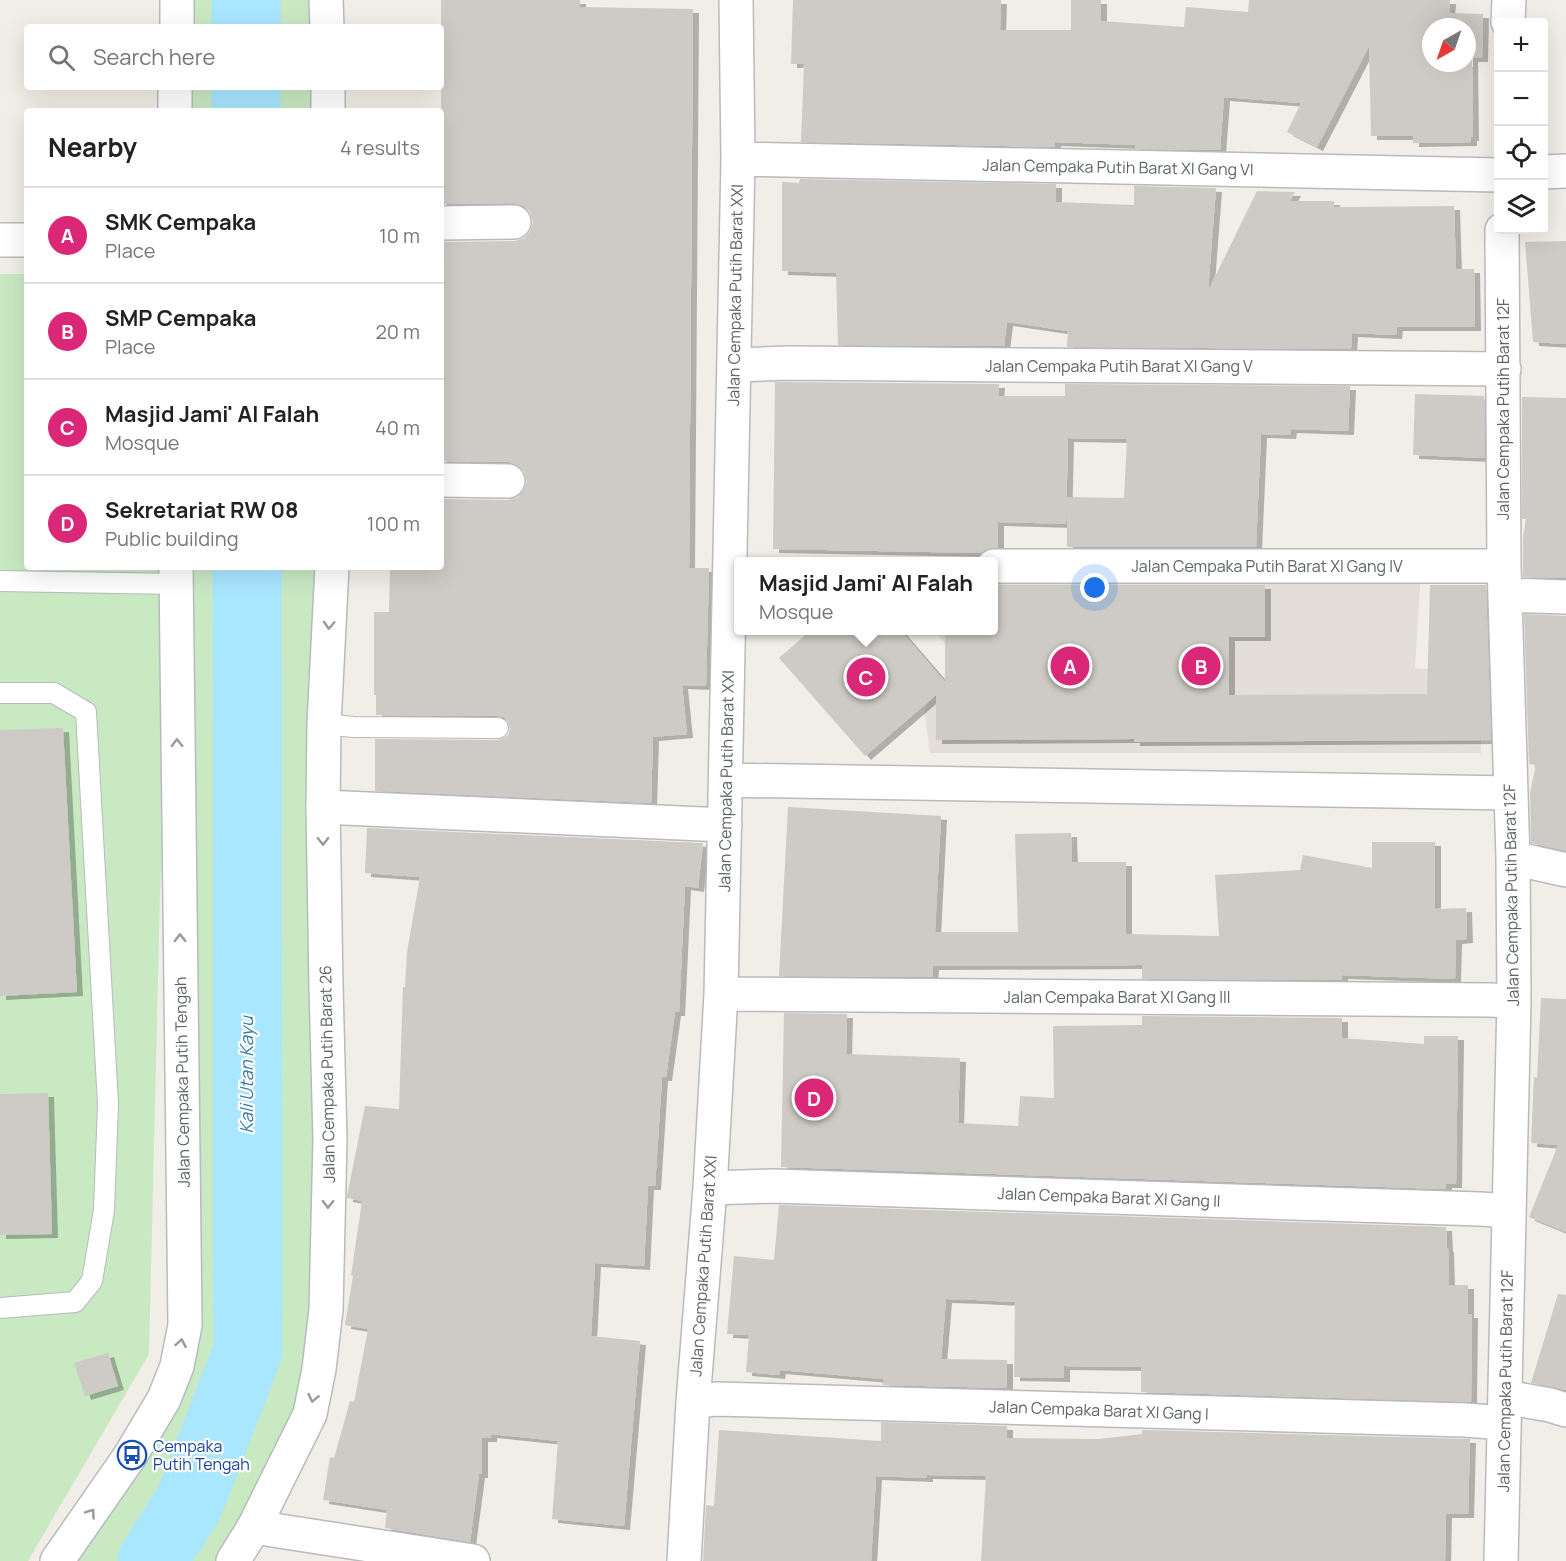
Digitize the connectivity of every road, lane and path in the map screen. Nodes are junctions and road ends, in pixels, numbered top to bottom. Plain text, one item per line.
1 (177, 0) edge
2 (326, 0) edge
3 (736, 0) edge
4 (1509, 0) edge
5 (1508, 18) edge
6 (177, 24) edge
7 (327, 24) edge
8 (175, 90) edge
9 (328, 90) edge
10 (175, 108) edge
11 (328, 108) edge
12 (738, 159) junction
13 (1566, 171) edge
14 (1548, 172) edge
15 (1494, 175) edge
16 (514, 222) dead end
17 (444, 223) edge
18 (1502, 234) edge
19 (0, 240) edge
20 (24, 240) edge
21 (734, 364) junction
22 (1504, 369) junction
23 (444, 480) edge
24 (508, 481) dead end
25 (734, 566) edge
26 (998, 566) edge
27 (332, 570) edge
28 (176, 576) edge
29 (0, 581) edge
30 (1504, 581) junction
31 (1566, 597) edge
32 (0, 693) edge
33 (324, 724) junction
34 (498, 728) dead end
35 (726, 780) junction
36 (1510, 794) junction
37 (323, 807) junction
38 (725, 825) junction
39 (1513, 858) junction
40 (1566, 870) edge
41 (721, 994) junction
42 (1514, 1001) junction
43 (710, 1188) junction
44 (1508, 1211) junction
45 (0, 1308) edge
46 (693, 1402) junction
47 (1504, 1410) junction
48 (1566, 1410) edge
49 (254, 1527) junction
50 (57, 1561) edge
51 (233, 1561) edge
52 (473, 1561) edge
53 (684, 1561) edge
54 (1501, 1561) edge

1 - 6 street
2 - 7 street
3 - 12 street, Jalan Cempaka Putih Barat XXI
4 - 5 street
8 - 10 street
9 - 11 street
12 - 15 street, Jalan Cempaka Putih Barat XI Gang VI
12 - 21 street, Jalan Cempaka Putih Barat XXI
13 - 14 street
16 - 17 street
18 - 22 street, Jalan Cempaka Putih Barat 12F
19 - 20 street
21 - 22 street, Jalan Cempaka Putih Barat XI Gang V
21 - 25 street, Jalan Cempaka Putih Barat XXI
22 - 30 street, Jalan Cempaka Putih Barat 12F
23 - 24 street
25 - 35 street, Jalan Cempaka Putih Barat XXI
26 - 30 street, Jalan Cempaka Putih Barat XI Gang IV
27 -> 33 street, Jalan Cempaka Putih Barat 26
28 - 29 lane
50 -> 28 street, Jalan Cempaka Putih Tengah
30 - 31 street, Jalan Cempaka Putih Barat XI Gang IV
30 - 36 street, Jalan Cempaka Putih Barat 12F
32 - 45 lane
33 - 34 lane
33 - 37 street, Jalan Cempaka Putih Barat 26
35 - 36 street
35 - 38 street, Jalan Cempaka Putih Barat XXI
36 - 39 street, Jalan Cempaka Putih Barat 12F
37 - 38 street
37 -> 49 street, Jalan Cempaka Putih Barat 26
38 - 41 street, Jalan Cempaka Putih Barat XXI
39 - 40 street
39 - 42 street, Jalan Cempaka Putih Barat 12F
41 - 42 street, Jalan Cempaka Barat XI Gang III
41 - 43 street, Jalan Cempaka Putih Barat XXI
42 - 44 street, Jalan Cempaka Putih Barat 12F
43 - 44 street, Jalan Cempaka Barat XI Gang II
43 - 46 street, Jalan Cempaka Putih Barat XXI
44 - 47 street, Jalan Cempaka Putih Barat 12F
46 - 47 street, Jalan Cempaka Barat XI Gang I
46 - 53 street, Jalan Cempaka Putih Barat XXI
47 - 48 street, Jalan Cempaka Barat XI Gang I
47 - 54 street, Jalan Cempaka Putih Barat 12F
49 - 51 street, Jalan Cempaka Putih Barat 26
49 - 52 street

